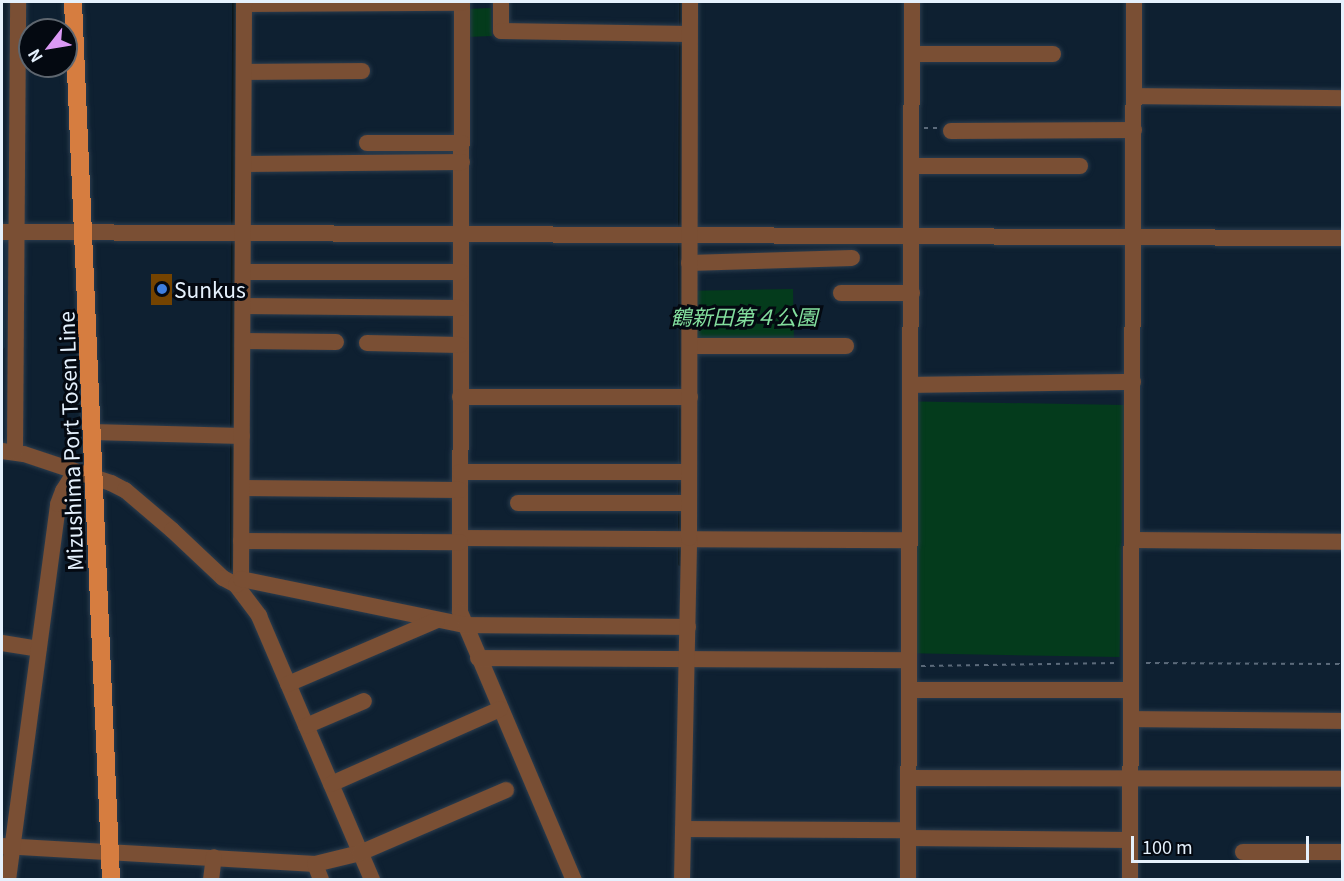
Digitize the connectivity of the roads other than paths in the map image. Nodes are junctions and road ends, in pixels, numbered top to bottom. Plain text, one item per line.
1 (18, 2) edge
2 (73, 2) edge
3 (462, 2) edge
4 (501, 2) edge
5 (690, 2) edge
6 (912, 2) edge
7 (1134, 2) edge
8 (244, 3) edge
9 (684, 34) junction
10 (912, 54) junction
11 (1053, 54) dead end
12 (362, 71) dead end
13 (244, 72) junction
14 (1134, 96) junction
15 (1342, 98) edge
16 (1129, 130) junction
17 (951, 131) road end
18 (367, 143) dead end
19 (462, 143) junction
20 (462, 162) junction
21 (244, 164) junction
22 (912, 166) junction
23 (1080, 166) dead end
24 (83, 230) junction
25 (237, 231) junction
26 (10, 232) edge
27 (461, 232) junction
28 (683, 234) junction
29 (906, 235) junction
30 (1129, 236) junction
31 (1342, 237) edge
32 (852, 258) dead end
33 (689, 263) junction
34 (244, 272) junction
35 (461, 272) junction
36 (841, 293) dead end
37 (906, 293) junction
38 (244, 306) junction
39 (460, 308) junction
40 (243, 340) junction
41 (336, 342) dead end
42 (367, 343) dead end
43 (460, 345) junction
44 (690, 346) junction
45 (846, 346) dead end
46 (1128, 382) junction
47 (912, 385) junction
48 (460, 397) junction
49 (684, 397) junction
50 (92, 432) junction
51 (236, 436) junction
52 (8, 452) edge
53 (75, 472) junction
54 (460, 472) junction
55 (683, 472) junction
56 (94, 477) junction
57 (242, 488) junction
58 (460, 490) junction
59 (518, 503) dead end
60 (683, 503) junction
61 (683, 538) junction
62 (460, 540) junction
63 (905, 540) junction
64 (1132, 540) junction
65 (241, 541) junction
66 (1342, 542) edge
67 (238, 582) junction
68 (437, 620) junction
69 (465, 625) junction
70 (683, 627) junction
71 (2, 643) edge
72 (39, 649) junction
73 (478, 658) junction
74 (682, 658) junction
75 (906, 662) junction
76 (288, 684) junction
77 (909, 690) junction
78 (1127, 690) junction
79 (364, 701) dead end
80 (500, 709) junction
81 (1131, 719) junction
82 (1342, 721) edge
83 (306, 726) junction
84 (908, 778) junction
85 (1126, 778) junction
86 (1342, 779) edge
87 (331, 784) junction
88 (506, 790) dead end
89 (683, 829) junction
90 (905, 832) junction
91 (1126, 840) junction
92 (7, 847) edge
93 (1243, 852) dead end
94 (1342, 852) edge
95 (110, 854) junction
96 (356, 854) junction
97 (214, 856) junction
98 (318, 872) edge
99 (8, 879) edge
100 (111, 879) edge
101 (211, 879) edge
102 (372, 879) edge
103 (574, 879) edge
104 (682, 879) edge
105 (908, 879) edge
106 (1130, 879) edge

1 - 26 street
2 - 24 main road, Mizushima Port Tosen Line
3 - 8 street
3 - 19 street
4 - 9 street
5 - 9 street
6 - 10 street
7 - 14 street
8 - 13 street
9 - 28 street
10 - 11 street
10 - 22 street
12 - 13 street
13 - 21 street
14 - 15 street
14 - 16 street
16 - 17 street
16 - 30 street
18 - 19 street
19 - 20 street
20 - 21 street
20 - 27 street
21 - 25 street
22 - 23 street
22 - 29 street
24 - 25 street
24 - 26 street
24 - 50 main road, Mizushima Port Tosen Line
25 - 27 street
25 - 34 street
26 - 52 street
27 - 28 street
27 - 35 street
28 - 29 street
28 - 33 street
29 - 30 street
29 - 37 street
30 - 31 street
30 - 46 street
32 - 33 street
33 - 44 street
34 - 35 street
34 - 38 street
35 - 39 street
36 - 37 street
37 - 47 street
38 - 39 street
38 - 40 street
39 - 43 street
40 - 41 street
40 - 51 street
42 - 43 street
43 - 48 street
44 - 45 street
44 - 49 street
46 - 47 street
46 - 64 street
47 - 63 street
48 - 49 street
48 - 54 street
49 - 55 street
50 - 51 street
50 - 56 main road, Mizushima Port Tosen Line
51 - 57 street
52 - 53 street
53 - 56 street
53 - 72 street
54 - 55 street
54 - 58 street
55 - 60 street
56 - 67 street
56 - 95 main road, Mizushima Port Tosen Line
57 - 58 street
57 - 65 street
58 - 62 street
59 - 60 street
60 - 61 street
61 - 62 street
61 - 63 street
61 - 70 street
62 - 65 street
62 - 69 street
63 - 75 street
64 - 66 street
64 - 78 street
65 - 67 street
67 - 68 street
67 - 76 street
68 - 69 street
68 - 76 street
69 - 70 street
69 - 73 street
70 - 74 street
71 - 72 street
72 - 92 street
73 - 74 street
73 - 80 street
74 - 75 street
74 - 89 street
75 - 77 street
76 - 83 street
77 - 78 street
77 - 84 street
78 - 81 street
79 - 83 street
80 - 87 street
80 - 103 street
81 - 82 street
81 - 85 street
83 - 87 street
84 - 85 street
84 - 90 street
85 - 86 street
85 - 91 street
87 - 96 street
88 - 96 street
89 - 90 street
89 - 104 street
90 - 91 street
90 - 105 street
91 - 106 street
92 - 95 street
92 - 99 street
93 - 94 street
95 - 97 street
95 - 100 main road, Mizushima Port Tosen Line
96 - 98 street
96 - 102 street
97 - 98 street
97 - 101 street

